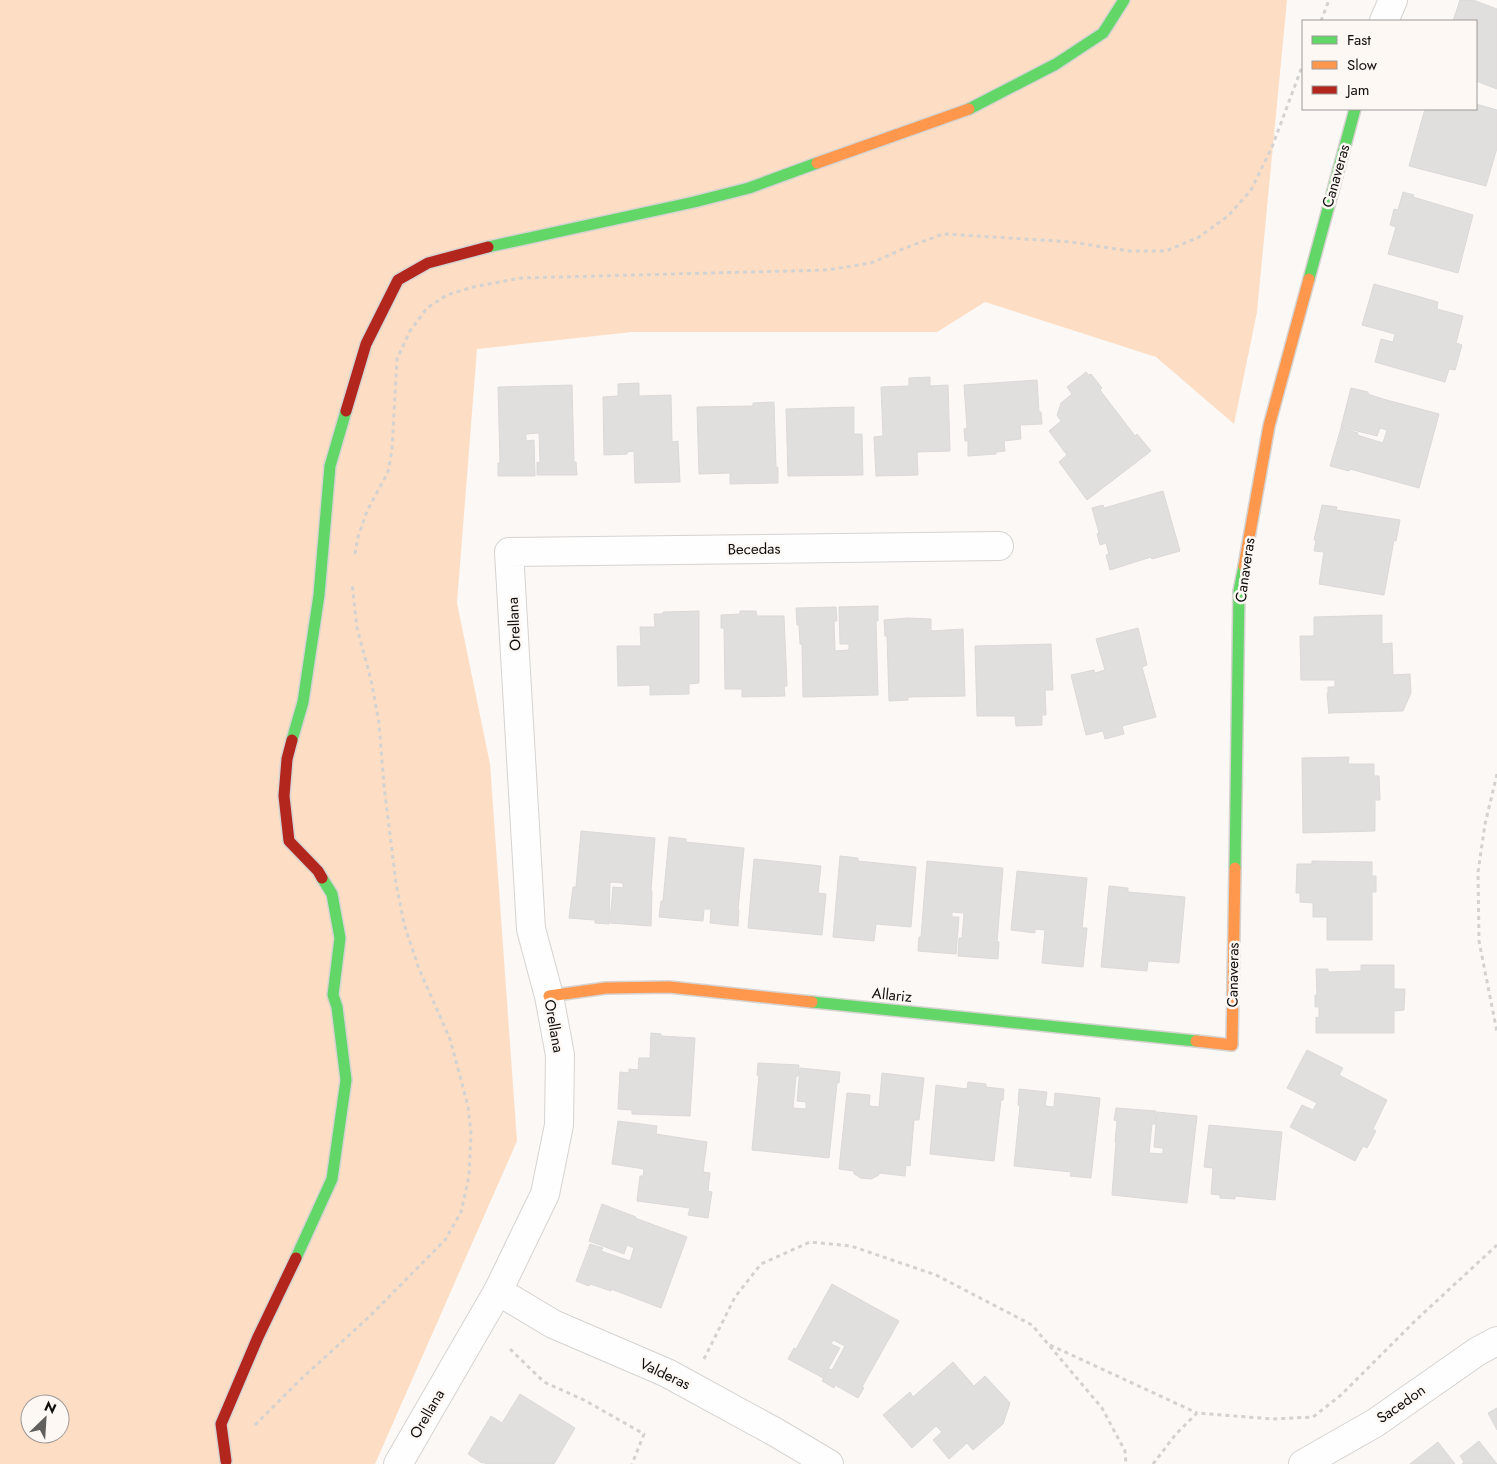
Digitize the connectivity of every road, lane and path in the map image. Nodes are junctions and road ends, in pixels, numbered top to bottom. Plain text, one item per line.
1 (1124, 0) edge
2 (1329, 0) edge
3 (1392, 0) edge
4 (1320, 20) edge
5 (1384, 20) edge
6 (1302, 67) edge
7 (1355, 110) edge
8 (999, 546) dead end
9 (510, 552) joint
10 (354, 561) dead end
11 (352, 577) dead end
12 (1497, 774) edge
13 (549, 996) junction
14 (1497, 1032) edge
15 (1232, 1045) joint
16 (1497, 1245) edge
17 (498, 1291) junction
18 (1497, 1341) edge
19 (1048, 1344) junction
20 (510, 1349) dead end
21 (703, 1361) dead end
22 (1197, 1413) junction
23 (226, 1461) joint
24 (398, 1464) edge
25 (632, 1464) edge
26 (830, 1464) edge
27 (1126, 1464) edge
28 (1154, 1464) edge
29 (1302, 1464) edge

1 - 23 street
2 - 4 path
3 - 5 street
6 - 10 path
7 - 15 street, Canaveras
8 - 9 street, Becedas
9 - 13 street, Orellana
11 - 23 path
12 - 14 path
13 - 15 street, Allariz
13 - 17 street, Orellana
16 - 22 path
17 - 24 street, Orellana
17 - 26 street, Valderas
18 - 29 street, Sacedon
19 - 21 path
19 - 22 path
19 - 27 path
20 - 25 path
22 - 28 path

